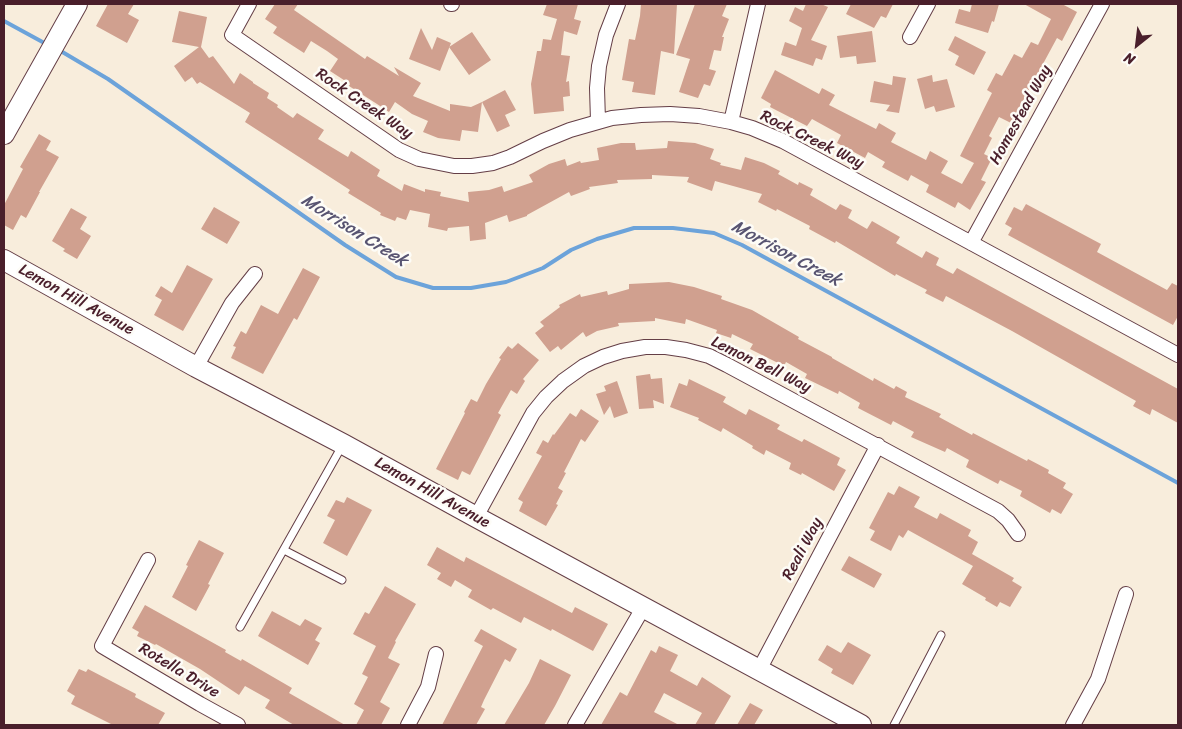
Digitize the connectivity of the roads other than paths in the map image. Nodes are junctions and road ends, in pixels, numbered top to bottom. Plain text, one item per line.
1 (76, 4) edge
2 (249, 4) edge
3 (618, 4) edge
4 (758, 4) edge
5 (928, 4) edge
6 (1102, 4) edge
7 (910, 37) dead end
8 (598, 122) junction
9 (731, 122) junction
10 (4, 134) edge
11 (971, 243) junction
12 (4, 260) edge
13 (255, 274) dead end
14 (1178, 355) edge
15 (196, 367) junction
16 (343, 444) junction
17 (878, 445) junction
18 (476, 518) junction
19 (1018, 534) dead end
20 (284, 550) junction
21 (148, 560) dead end
22 (342, 580) dead end
23 (1126, 594) dead end
24 (643, 608) junction
25 (240, 627) dead end
26 (941, 635) dead end
27 (436, 654) dead end
28 (759, 670) junction
29 (238, 725) edge
30 (408, 725) edge
31 (575, 725) edge
32 (861, 725) edge
33 (894, 725) edge
34 (1074, 725) edge

1 - 10 street
2 - 8 street, Rock Creek Way
3 - 8 street
4 - 9 street
5 - 7 street
6 - 11 street, Homestead Way
8 - 9 street, Rock Creek Way
9 - 11 street, Rock Creek Way
11 - 14 street, Rock Creek Way
12 - 15 street, Lemon Hill Avenue
13 - 15 street
15 - 16 street, Lemon Hill Avenue
16 - 18 street, Lemon Hill Avenue
16 - 20 lane
17 - 18 street, Lemon Bell Way
17 - 19 street, Lemon Bell Way
17 - 28 street, Reali Way
18 - 24 street, Lemon Hill Avenue
20 - 22 lane
20 - 25 lane
21 - 29 street, Rotella Drive
23 - 34 street
24 - 28 street, Lemon Hill Avenue
24 - 31 street
26 - 33 lane
27 - 30 street
28 - 32 street, Lemon Hill Avenue

